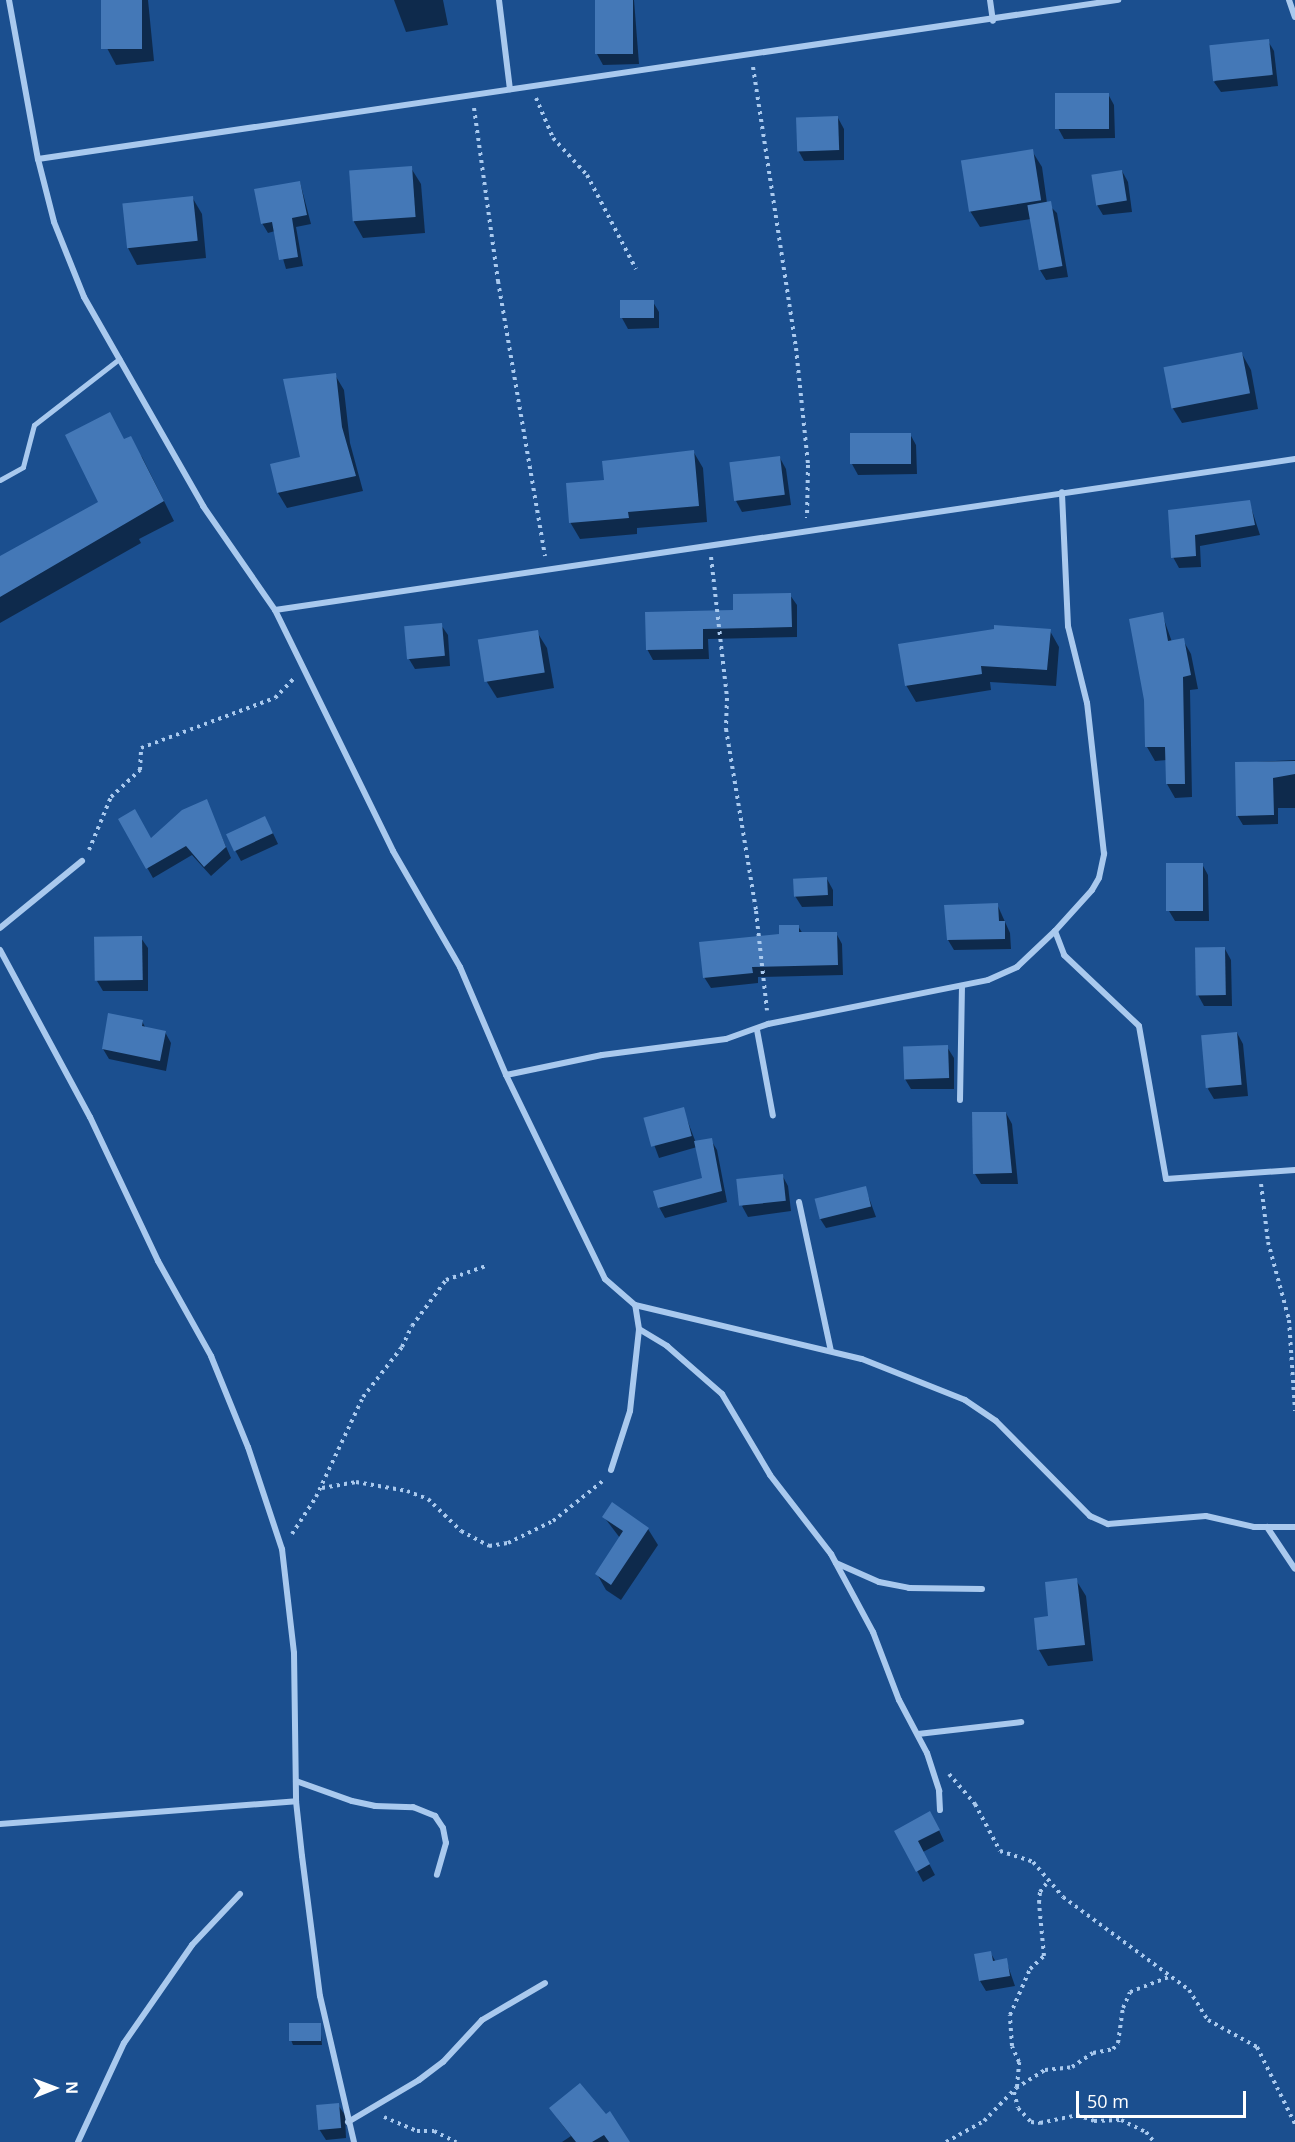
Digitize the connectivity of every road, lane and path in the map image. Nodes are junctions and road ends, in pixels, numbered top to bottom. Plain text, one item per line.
1 (9, 0) edge
2 (500, 0) edge
3 (990, 0) edge
4 (1118, 0) edge
5 (1289, 0) edge
6 (1295, 17) edge
7 (993, 21) junction
8 (752, 54) junction
9 (532, 86) junction
10 (510, 89) junction
11 (472, 95) junction
12 (38, 159) junction
13 (636, 268) dead end
14 (119, 359) junction
15 (1295, 459) edge
16 (0, 480) edge
17 (1062, 492) junction
18 (807, 530) junction
19 (709, 544) junction
20 (547, 568) junction
21 (275, 610) junction
22 (303, 669) junction
23 (82, 861) joint
24 (0, 928) edge
25 (1055, 931) junction
26 (0, 950) edge
27 (962, 987) junction
28 (768, 1024) junction
29 (757, 1030) junction
30 (506, 1075) junction
31 (960, 1100) dead end
32 (773, 1116) dead end
33 (1295, 1170) edge
34 (1260, 1172) junction
35 (799, 1202) dead end
36 (486, 1266) dead end
37 (635, 1305) junction
38 (639, 1329) junction
39 (831, 1351) junction
40 (1295, 1411) edge
41 (611, 1470) joint
42 (321, 1488) junction
43 (1267, 1527) junction
44 (1295, 1527) edge
45 (282, 1549) junction
46 (836, 1562) junction
47 (1295, 1569) edge
48 (982, 1589) dead end
49 (1021, 1722) dead end
50 (918, 1734) junction
51 (927, 1753) junction
52 (296, 1781) junction
53 (296, 1801) junction
54 (940, 1810) dead end
55 (0, 1824) edge
56 (437, 1875) dead end
57 (1050, 1880) junction
58 (240, 1894) dead end
59 (1172, 1975) junction
60 (545, 1983) dead end
61 (1015, 2090) junction
62 (364, 2109) junction
63 (348, 2122) junction
64 (1295, 2124) edge
65 (78, 2142) edge
66 (354, 2142) edge
67 (456, 2142) edge
68 (946, 2142) edge
69 (1154, 2142) edge

1 - 12 street
2 - 10 street
3 - 7 street
4 - 7 street
5 - 6 street
7 - 8 street
8 - 9 street
8 - 18 path
9 - 10 street
9 - 13 path
10 - 11 street
11 - 12 street
11 - 20 path
12 - 14 street
14 - 16 lane
14 - 21 street
15 - 17 street
17 - 18 street
17 - 25 street
18 - 19 street
19 - 20 street
19 - 28 path
20 - 21 street
21 - 22 street
22 - 23 path
22 - 30 street
23 - 24 street
25 - 27 street
25 - 34 street
26 - 45 street
27 - 28 street
27 - 31 street
28 - 29 street
29 - 30 street
29 - 32 street
30 - 37 street
33 - 34 street
34 - 40 path
35 - 39 street
36 - 42 path
37 - 38 street
37 - 39 street
38 - 41 street
38 - 46 street
39 - 43 street
41 - 42 path
42 - 45 path
43 - 44 street
43 - 47 street
45 - 52 street
46 - 48 street
46 - 50 street
49 - 50 street
50 - 51 street
51 - 54 street
51 - 57 path
52 - 53 street
52 - 56 street
53 - 55 street
53 - 63 street
57 - 59 path
57 - 61 path
58 - 65 street
59 - 61 path
59 - 64 path
60 - 62 street
61 - 68 path
61 - 69 path
62 - 63 street
62 - 67 path
63 - 66 street

